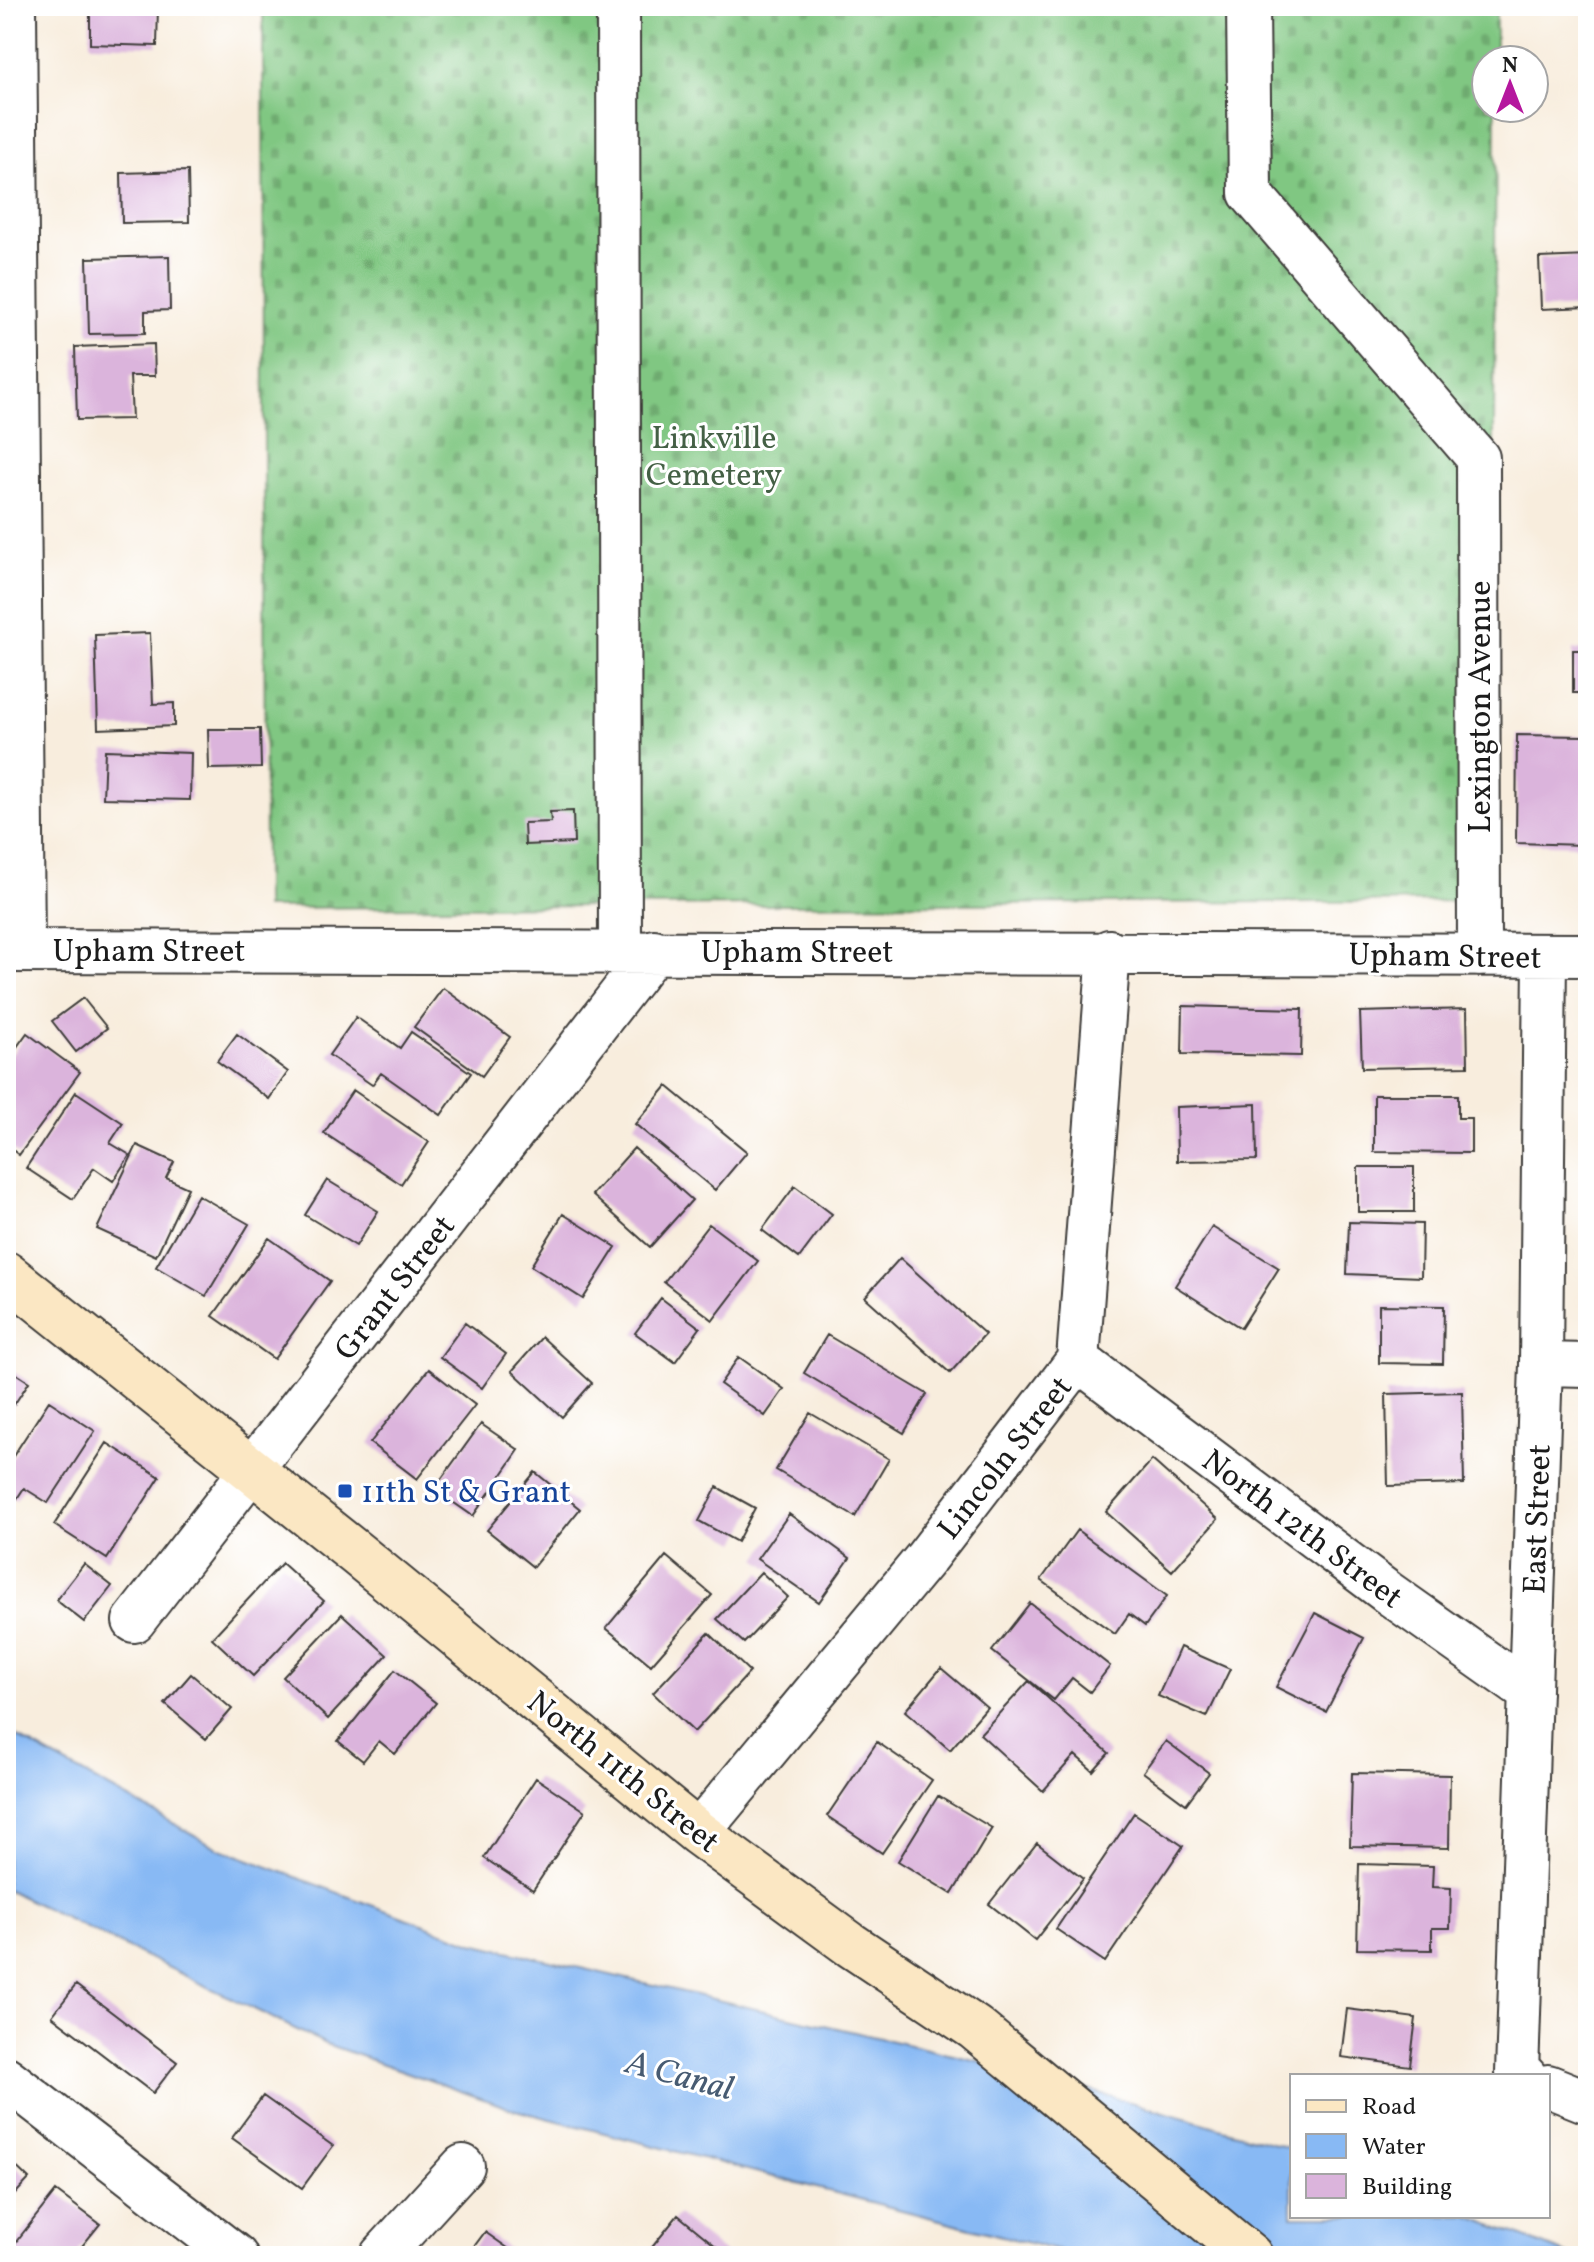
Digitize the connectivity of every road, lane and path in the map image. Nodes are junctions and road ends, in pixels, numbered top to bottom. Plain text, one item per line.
1 (15, 6) edge
2 (618, 6) edge
3 (1248, 6) edge
4 (12, 272) edge
5 (14, 950) edge
6 (637, 951) junction
7 (1109, 951) junction
8 (1479, 955) junction
9 (1588, 955) edge
10 (1545, 956) junction
11 (6, 1274) edge
12 (1078, 1360) junction
13 (1541, 1364) junction
14 (1588, 1365) edge
15 (252, 1469) junction
16 (134, 1621) dead end
17 (1530, 1693) junction
18 (698, 1833) junction
19 (1520, 2074) edge
20 (6, 2078) edge
21 (1550, 2087) edge
22 (1588, 2102) edge
23 (463, 2166) dead end
24 (236, 2256) edge
25 (381, 2256) edge
26 (1250, 2256) edge

1 - 4 street
2 - 6 street
3 - 8 street, Lexington Avenue
4 - 5 street
5 - 6 street, Upham Street
6 - 7 street, Upham Street
6 - 15 street, Grant Street
7 - 8 street, Upham Street
7 - 12 street, Lincoln Street
8 - 10 street, Upham Street
9 - 10 street, Upham Street
10 - 13 street, East Street
11 - 15 main road, North 11th Street
12 - 17 street, North 12th Street
12 - 18 street, Lincoln Street
13 - 14 street
13 - 17 street, East Street
15 - 16 street, Grant Street
15 - 18 main road, North 11th Street
17 - 19 street, East Street
18 - 26 main road, North 11th Street
20 - 24 street
21 - 22 street
23 - 25 street

